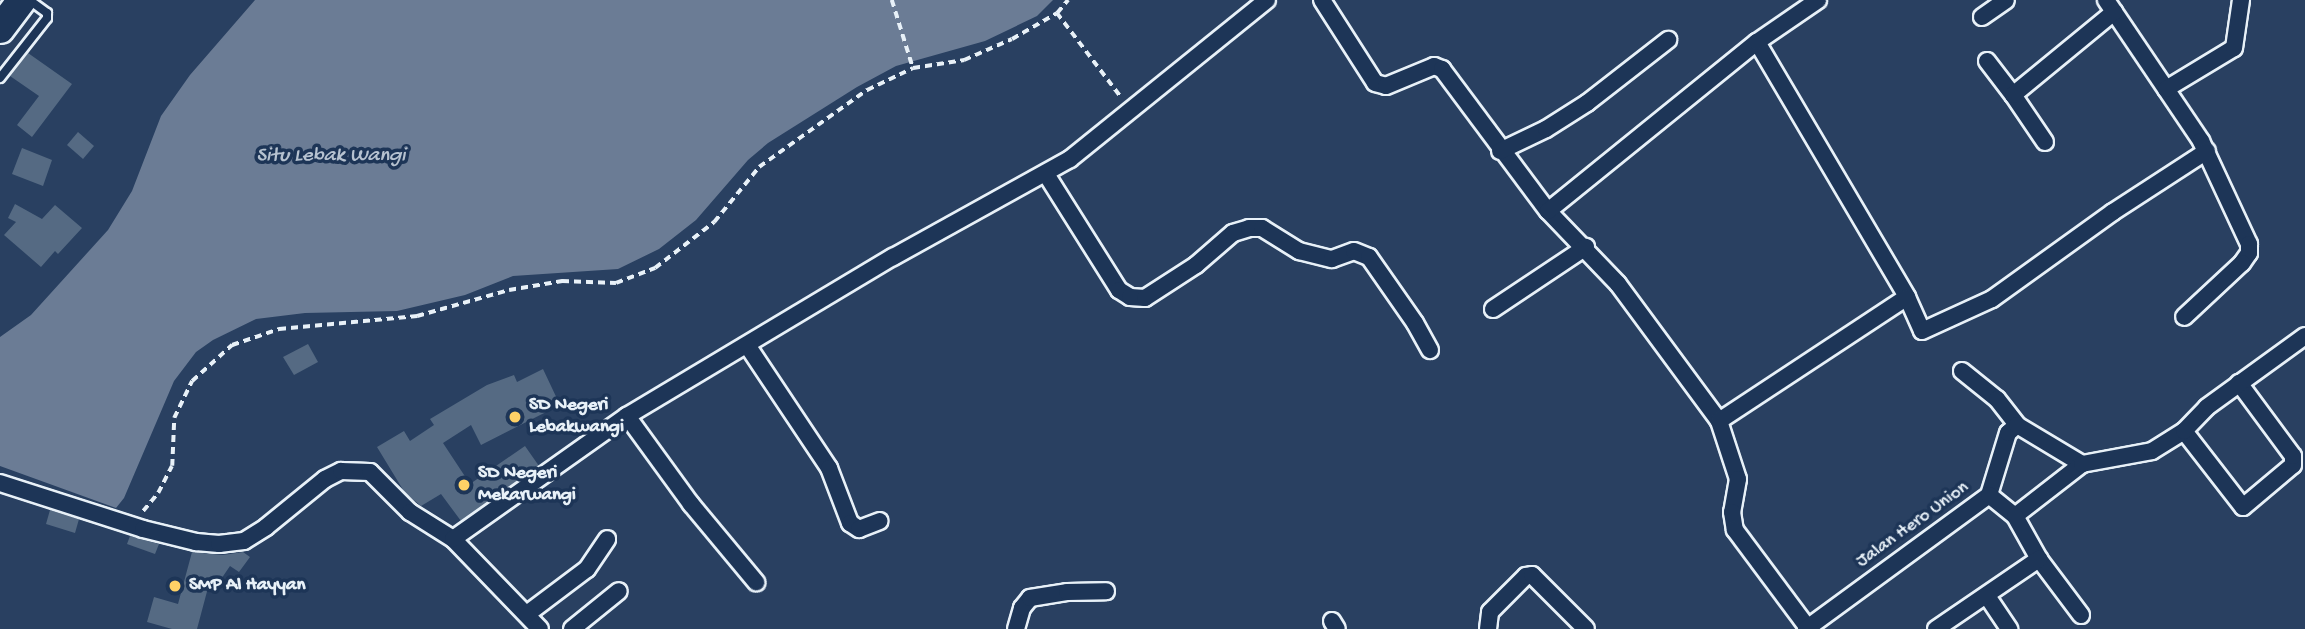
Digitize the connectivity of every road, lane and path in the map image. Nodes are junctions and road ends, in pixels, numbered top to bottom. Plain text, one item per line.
1 (22, 0) edge
2 (29, 0) edge
3 (892, 0) edge
4 (1068, 0) edge
5 (1267, 0) edge
6 (1322, 0) edge
7 (1818, 0) edge
8 (2006, 0) edge
9 (2241, 0) edge
10 (2110, 6) edge
11 (1057, 13) junction
12 (1982, 17) dead end
13 (0, 29) edge
14 (1668, 40) dead end
15 (1757, 42) junction
16 (1987, 61) dead end
17 (914, 68) junction
18 (0, 78) edge
19 (2166, 89) junction
20 (2013, 95) junction
21 (1131, 110) junction
22 (2045, 142) dead end
23 (1500, 151) junction
24 (2207, 151) junction
25 (1046, 174) junction
26 (1548, 211) junction
27 (1586, 247) junction
28 (1907, 297) junction
29 (1493, 309) dead end
30 (2183, 317) dead end
31 (747, 345) junction
32 (2302, 345) edge
33 (1430, 350) dead end
34 (1962, 371) dead end
35 (2239, 383) junction
36 (627, 416) junction
37 (1719, 421) junction
38 (2017, 425) junction
39 (2184, 431) junction
40 (2082, 464) junction
41 (0, 483) edge
42 (1990, 495) junction
43 (2015, 516) junction
44 (880, 521) dead end
45 (132, 525) junction
46 (453, 539) junction
47 (607, 539) dead end
48 (2039, 559) junction
49 (756, 582) dead end
50 (619, 591) dead end
51 (1106, 591) dead end
52 (1987, 596) junction
53 (527, 614) junction
54 (2081, 615) dead end
55 (1807, 628) edge
56 (540, 629) edge
57 (572, 629) edge
58 (1016, 629) edge
59 (1488, 629) edge
60 (1586, 629) edge
61 (1936, 629) edge
62 (2009, 629) edge

1 - 13 highway
2 - 18 lane
3 - 17 path
4 - 11 path
5 - 21 street
6 - 23 street
7 - 15 street
8 - 12 street
9 - 19 street
10 - 19 street
10 - 20 street
11 - 17 path
11 - 21 path
14 - 23 street
15 - 26 street
15 - 28 street
16 - 20 street
17 - 45 path
19 - 24 street
20 - 22 street
21 - 25 street
23 - 26 street
24 - 28 street
24 - 30 street
25 - 31 street
25 - 33 street
26 - 27 street
27 - 29 street
27 - 37 street
28 - 37 street
31 - 36 street
31 - 44 street
32 - 35 street
34 - 38 street
35 - 39 street
35 - 39 street
36 - 46 street
36 - 49 street
37 - 55 street
38 - 40 street
38 - 42 street
39 - 40 street
40 - 43 street
41 - 45 street
42 - 43 street, Jalan Hero Union
42 - 55 street, Jalan Hero Union
43 - 48 street, Jalan Hero Union
45 - 46 street
46 - 53 street
47 - 53 street
48 - 52 street
48 - 54 street, Jalan Hero Union
50 - 57 street
51 - 58 street
52 - 61 street
52 - 62 street
53 - 56 street
59 - 60 street

